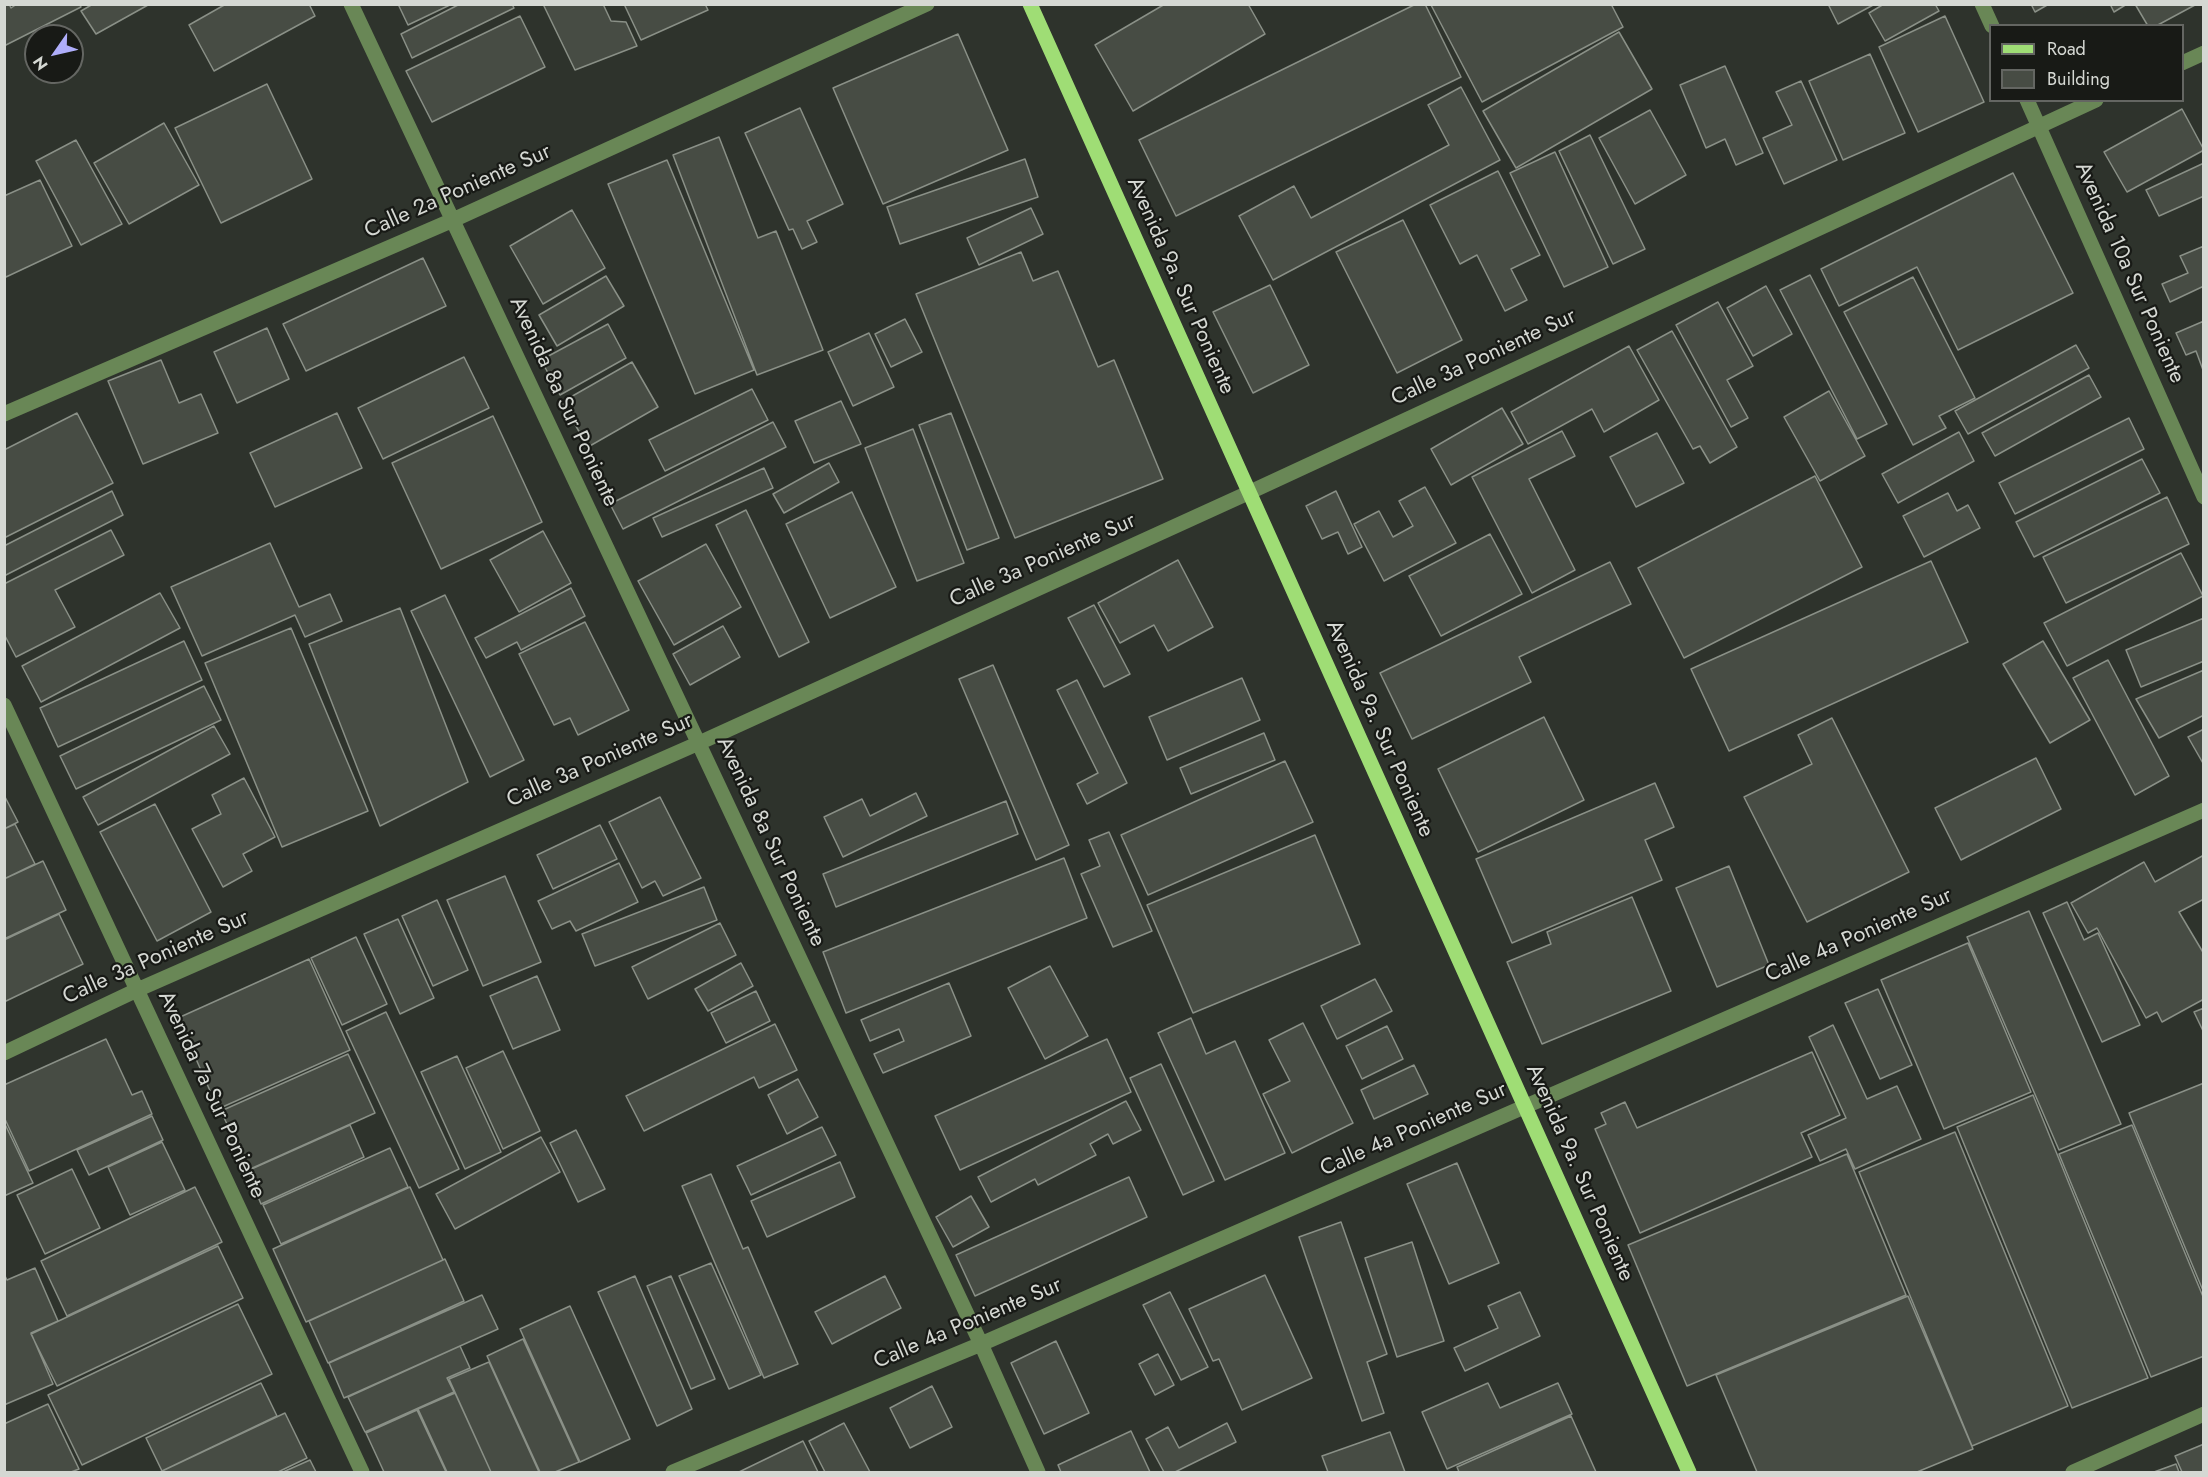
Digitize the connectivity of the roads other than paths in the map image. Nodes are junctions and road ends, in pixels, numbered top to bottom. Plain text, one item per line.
1 (351, 4) edge
2 (927, 4) edge
3 (1030, 4) edge
4 (1982, 4) edge
5 (1991, 24) edge
6 (2204, 53) edge
7 (2184, 62) edge
8 (2028, 102) edge
9 (2091, 102) edge
10 (2039, 125) junction
11 (453, 220) junction
12 (4, 414) edge
13 (1248, 493) junction
14 (2204, 497) edge
15 (4, 705) edge
16 (699, 743) junction
17 (2204, 810) edge
18 (137, 990) junction
19 (4, 1053) edge
20 (1524, 1106) junction
21 (981, 1344) junction
22 (2204, 1414) edge
23 (362, 1473) edge
24 (673, 1473) edge
25 (1038, 1473) edge
26 (1689, 1473) edge
27 (2073, 1473) edge

1 - 11 street, Avenida 8a Sur Poniente
2 - 11 street, Calle 2a Poniente Sur
3 - 13 main road, Avenida 9a. Sur Poniente
4 - 5 street
6 - 7 street
8 - 10 street, Avenida 10a Sur Poniente
9 - 10 street, Calle 3a Poniente Sur
10 - 13 street, Calle 3a Poniente Sur
10 - 14 street, Avenida 10a Sur Poniente
11 - 12 street, Calle 2a Poniente Sur
11 - 16 street, Avenida 8a Sur Poniente
13 - 16 street, Calle 3a Poniente Sur
13 - 20 main road, Avenida 9a. Sur Poniente
15 - 18 street, Avenida 7a Sur Poniente
16 - 18 street, Calle 3a Poniente Sur
16 - 21 street, Avenida 8a Sur Poniente
17 - 20 street, Calle 4a Poniente Sur
18 - 19 street, Calle 3a Poniente Sur
18 - 23 street, Avenida 7a Sur Poniente
20 - 21 street, Calle 4a Poniente Sur
20 - 26 main road, Avenida 9a. Sur Poniente
21 - 24 street, Calle 4a Poniente Sur
21 - 25 street, Avenida 8a Sur Poniente
22 - 27 street

